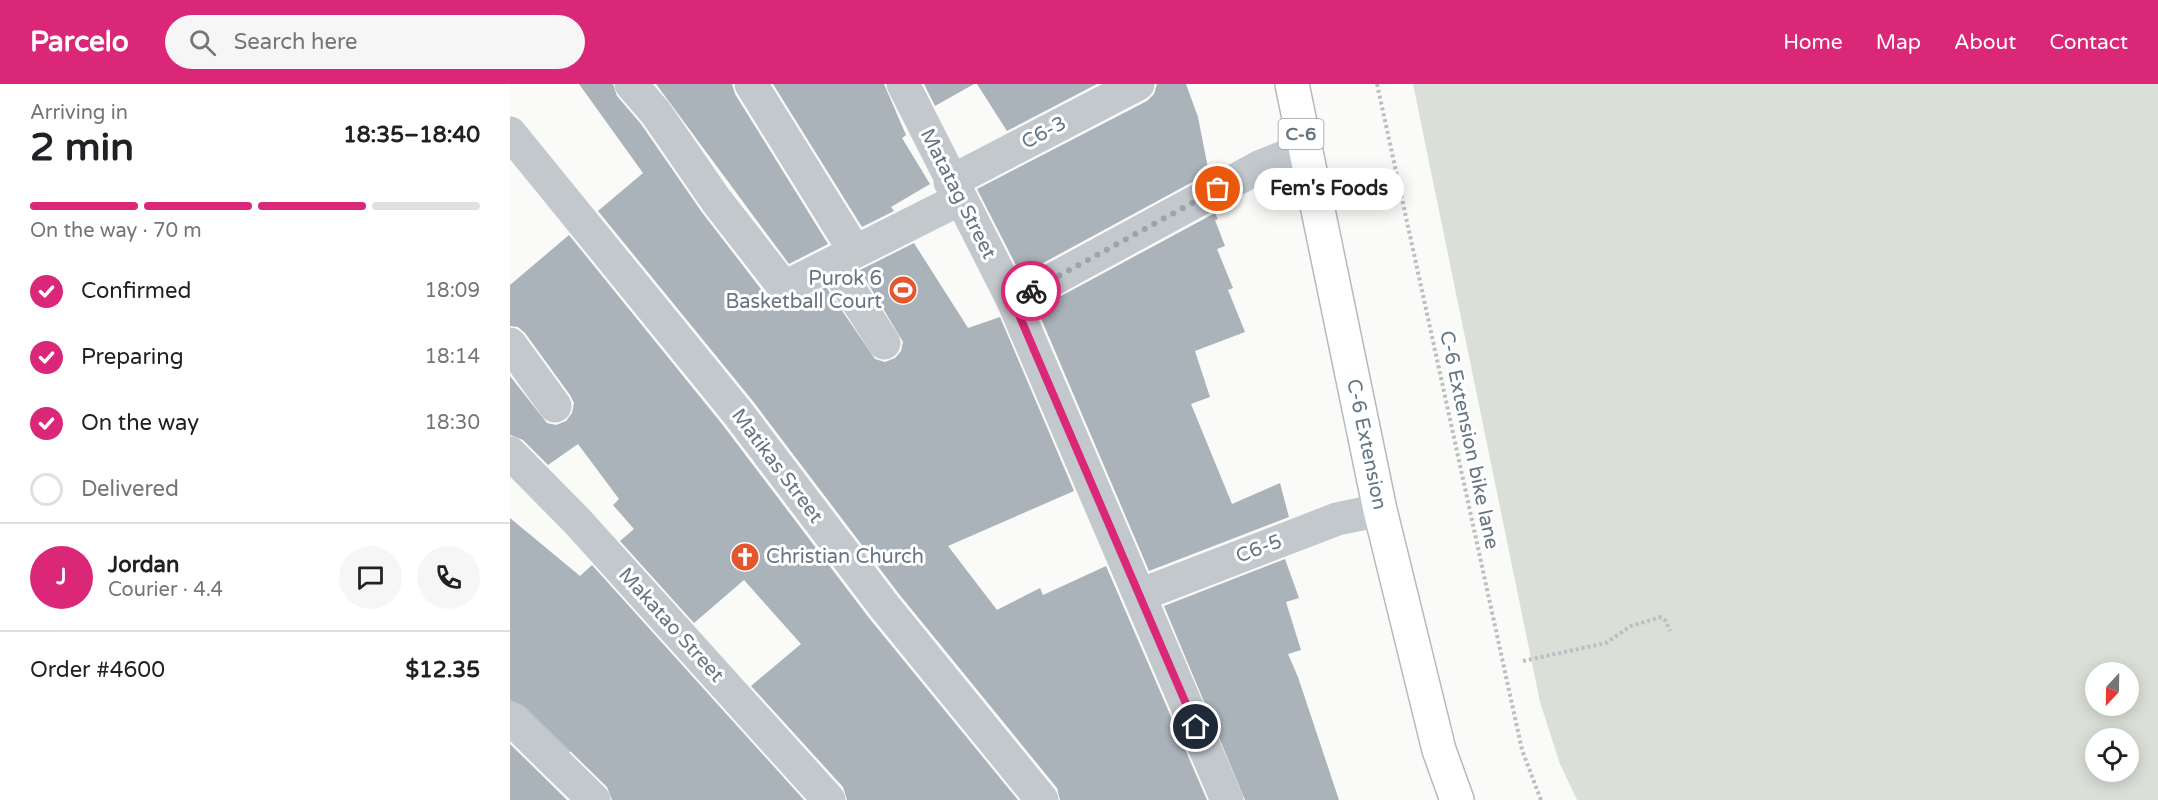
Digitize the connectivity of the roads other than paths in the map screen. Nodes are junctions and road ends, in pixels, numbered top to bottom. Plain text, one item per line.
1 (631, 84) edge
2 (751, 84) edge
3 (903, 84) edge
4 (1138, 84) edge
5 (1292, 84) edge
6 (510, 134) edge
7 (1304, 149) junction
8 (955, 190) junction
9 (843, 257) junction
10 (1013, 301) junction
11 (884, 343) dead end
12 (510, 344) edge
13 (555, 406) dead end
14 (510, 453) edge
15 (1380, 510) junction
16 (1140, 595) junction
17 (510, 718) edge
18 (594, 800) edge
19 (829, 800) edge
20 (1042, 800) edge
21 (1227, 800) edge
22 (1457, 800) edge

1 - 9 street, C6-3
2 - 9 street
3 - 8 street, Matatag Street
4 - 8 street, C6-3
5 - 7 main road, C-6 Extension / C-6
6 - 20 street, Matikas Street
7 - 10 street
7 - 15 main road, C-6 Extension / C-6
8 - 9 street, C6-3
8 - 10 street, Matatag Street
9 - 11 street
10 - 16 street, Matatag Street
12 - 13 street
14 - 19 street, Makatao Street
15 - 16 street, C6-5
15 - 22 main road, C-6 Extension
16 - 21 street, Matatag Street
17 - 18 street

